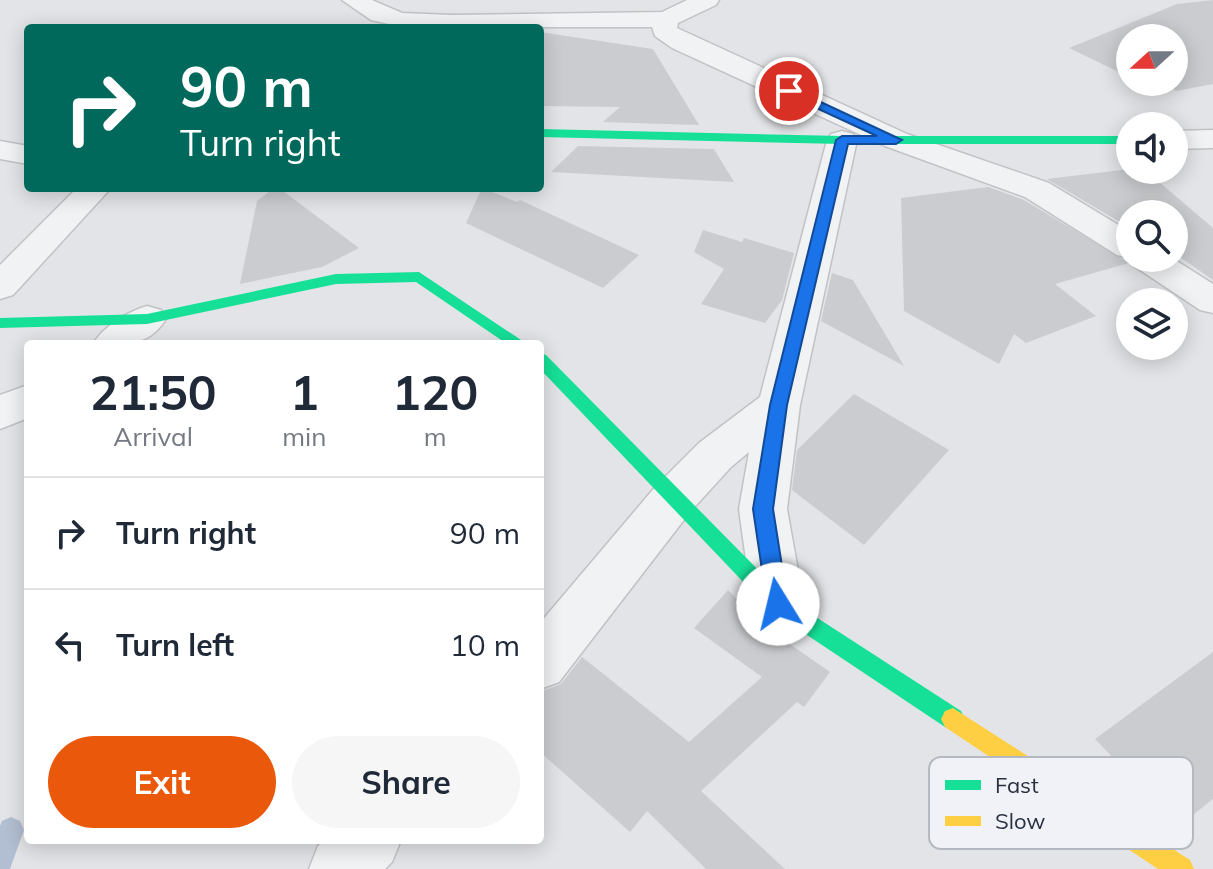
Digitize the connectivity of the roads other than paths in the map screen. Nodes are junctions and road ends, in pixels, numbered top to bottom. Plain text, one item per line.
1 (354, 0) edge
2 (707, 0) edge
3 (666, 19) junction
4 (544, 133) edge
5 (1213, 139) edge
6 (842, 140) junction
7 (896, 140) junction
8 (1116, 140) edge
9 (1188, 140) edge
10 (91, 192) edge
11 (1116, 238) edge
12 (1168, 272) edge
13 (0, 287) edge
14 (1213, 301) edge
15 (147, 319) junction
16 (0, 323) edge
17 (118, 340) edge
18 (513, 340) edge
19 (544, 363) edge
20 (24, 402) edge
21 (779, 405) junction
22 (0, 413) edge
23 (673, 499) junction
24 (778, 604) junction
25 (544, 659) edge
26 (1011, 757) edge
27 (366, 844) edge
28 (1151, 849) edge
29 (341, 869) edge
30 (1181, 869) edge

1 - 3 street
2 - 3 street
3 - 7 street
4 - 6 street
5 - 9 street
6 - 7 street
6 - 21 street
7 - 8 street
7 - 11 street
10 - 13 street
12 - 14 street
15 - 16 street
15 - 17 street
15 - 18 street
19 - 23 street
20 - 22 street
21 - 23 street
21 - 24 street
23 - 24 street
23 - 25 street
24 - 26 street
27 - 29 street
28 - 30 street

